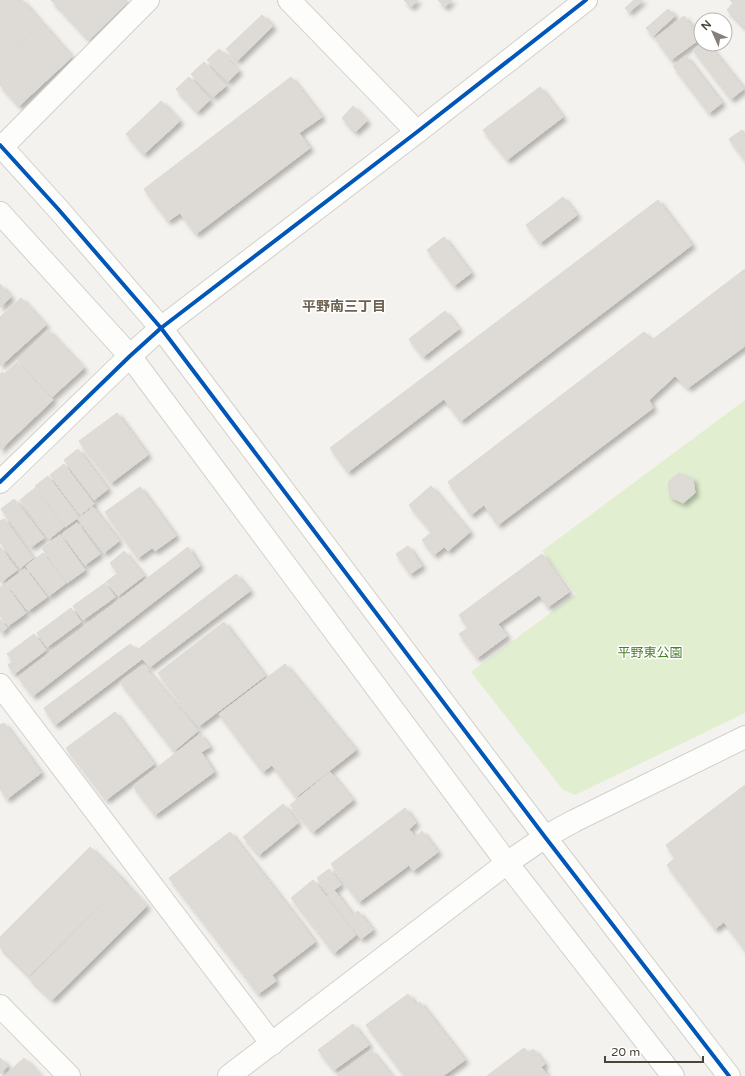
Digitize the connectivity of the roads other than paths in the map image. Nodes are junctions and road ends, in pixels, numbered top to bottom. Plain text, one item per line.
1 (148, 0) edge
2 (289, 0) edge
3 (586, 0) edge
4 (417, 132) junction
5 (1, 146) edge
6 (0, 213) edge
7 (161, 328) junction
8 (130, 356) junction
9 (0, 482) edge
10 (0, 685) edge
11 (745, 737) edge
12 (545, 837) junction
13 (508, 863) junction
14 (0, 1006) edge
15 (272, 1044) junction
16 (69, 1076) edge
17 (229, 1076) edge
18 (672, 1076) edge
19 (729, 1076) edge

1 - 5 street
2 - 4 street
3 - 4 street
4 - 7 street
5 - 7 street
6 - 8 street
7 - 8 street
7 - 12 street
8 - 9 street
8 - 13 street
10 - 15 street
11 - 12 street
12 - 13 street
12 - 19 street
13 - 15 street
13 - 18 street
14 - 16 street
15 - 17 street

